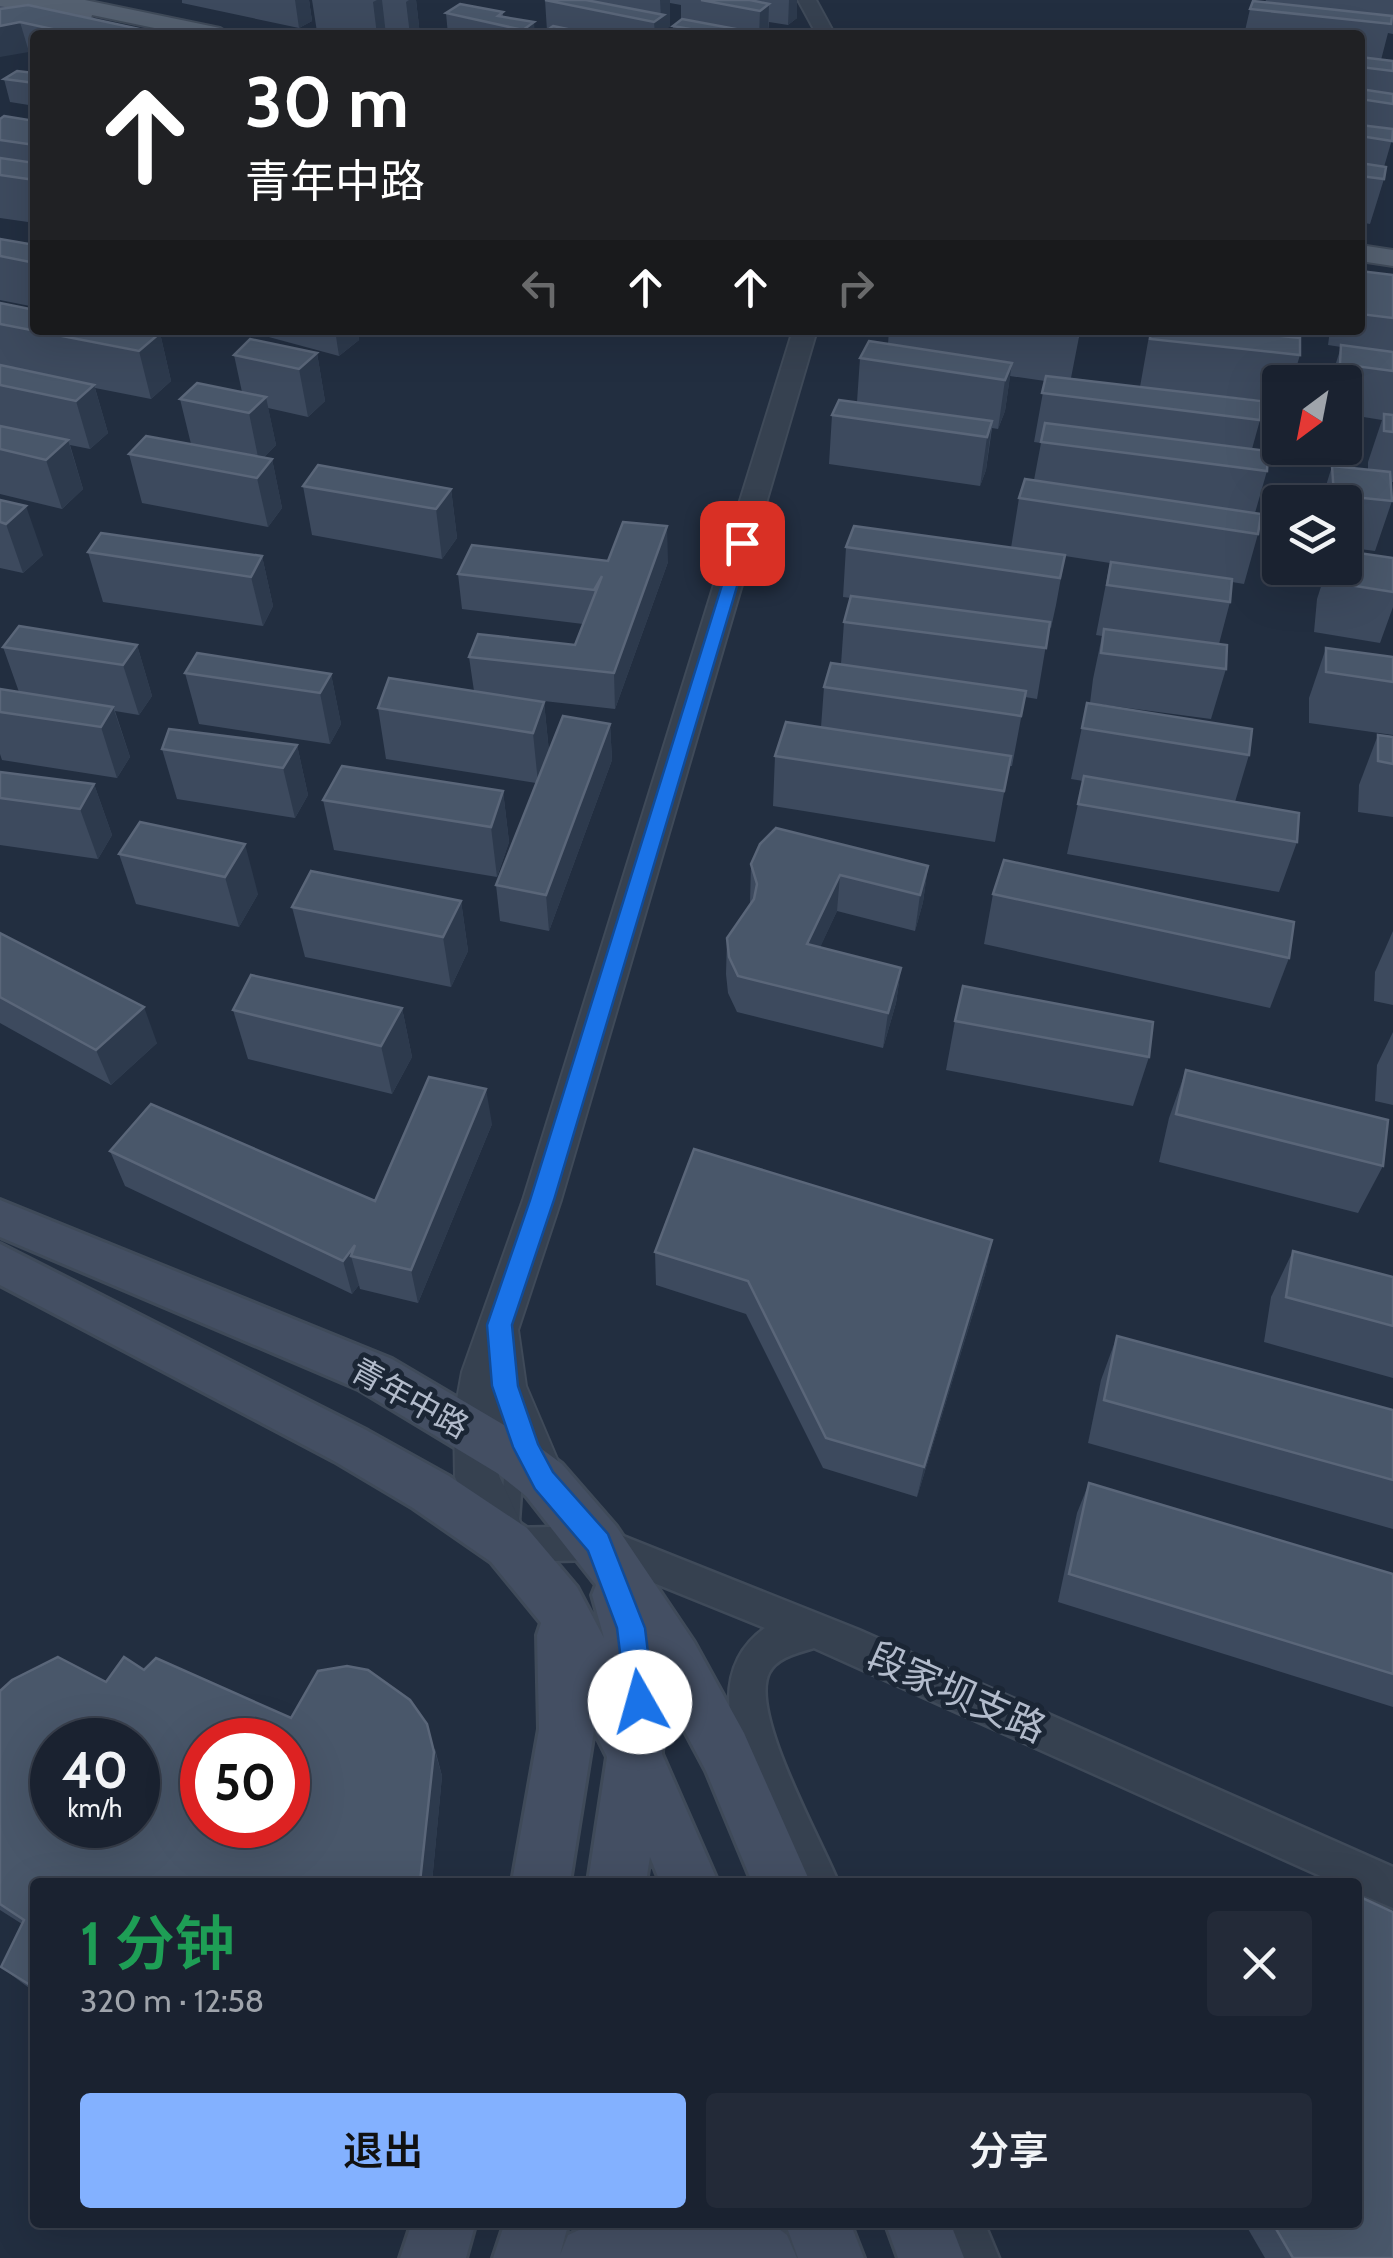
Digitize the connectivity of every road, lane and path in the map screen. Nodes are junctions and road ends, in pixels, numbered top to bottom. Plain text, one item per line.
1 (53, 0) edge
2 (808, 0) edge
3 (7, 2) edge
4 (140, 30) edge
5 (196, 30) edge
6 (823, 30) edge
7 (1365, 254) edge
8 (1393, 258) edge
9 (1365, 267) edge
10 (1393, 270) edge
11 (803, 335) edge
12 (0, 1218) edge
13 (0, 1263) edge
14 (500, 1325) junction
15 (529, 1468) junction
16 (598, 1543) junction
17 (509, 1545) junction
18 (559, 1605) junction
19 (816, 1630) junction
20 (635, 1755) junction
21 (542, 1878) edge
22 (618, 1878) edge
23 (687, 1878) edge
24 (779, 1878) edge
25 (816, 1878) edge
26 (1393, 1888) edge
27 (442, 2228) edge
28 (535, 2228) edge
29 (819, 2228) edge
30 (919, 2228) edge
31 (964, 2228) edge
32 (434, 2258) edge
33 (526, 2258) edge
34 (590, 2258) edge
35 (764, 2258) edge
36 (831, 2258) edge
37 (931, 2258) edge
38 (976, 2258) edge

1 - 5 main road
2 - 6 street
3 - 4 main road
7 - 8 main road
9 - 10 main road
11 - 14 street
12 - 15 main road, 青年中路
13 - 17 main road
14 - 15 street
14 - 17 street
15 - 16 main road, 青年中路
15 - 17 lane
16 - 17 street, 段家坝支路
16 - 19 street, 段家坝支路
16 - 20 main road
16 - 24 main road, 青年中路
17 - 18 main road
18 - 20 main road
18 - 21 main road
19 - 25 street
19 - 26 street, 段家坝支路
20 - 22 main road
20 - 23 main road
27 - 32 main road
28 - 33 main road
29 - 36 main road
30 - 37 main road
31 - 38 street
34 - 35 main road

